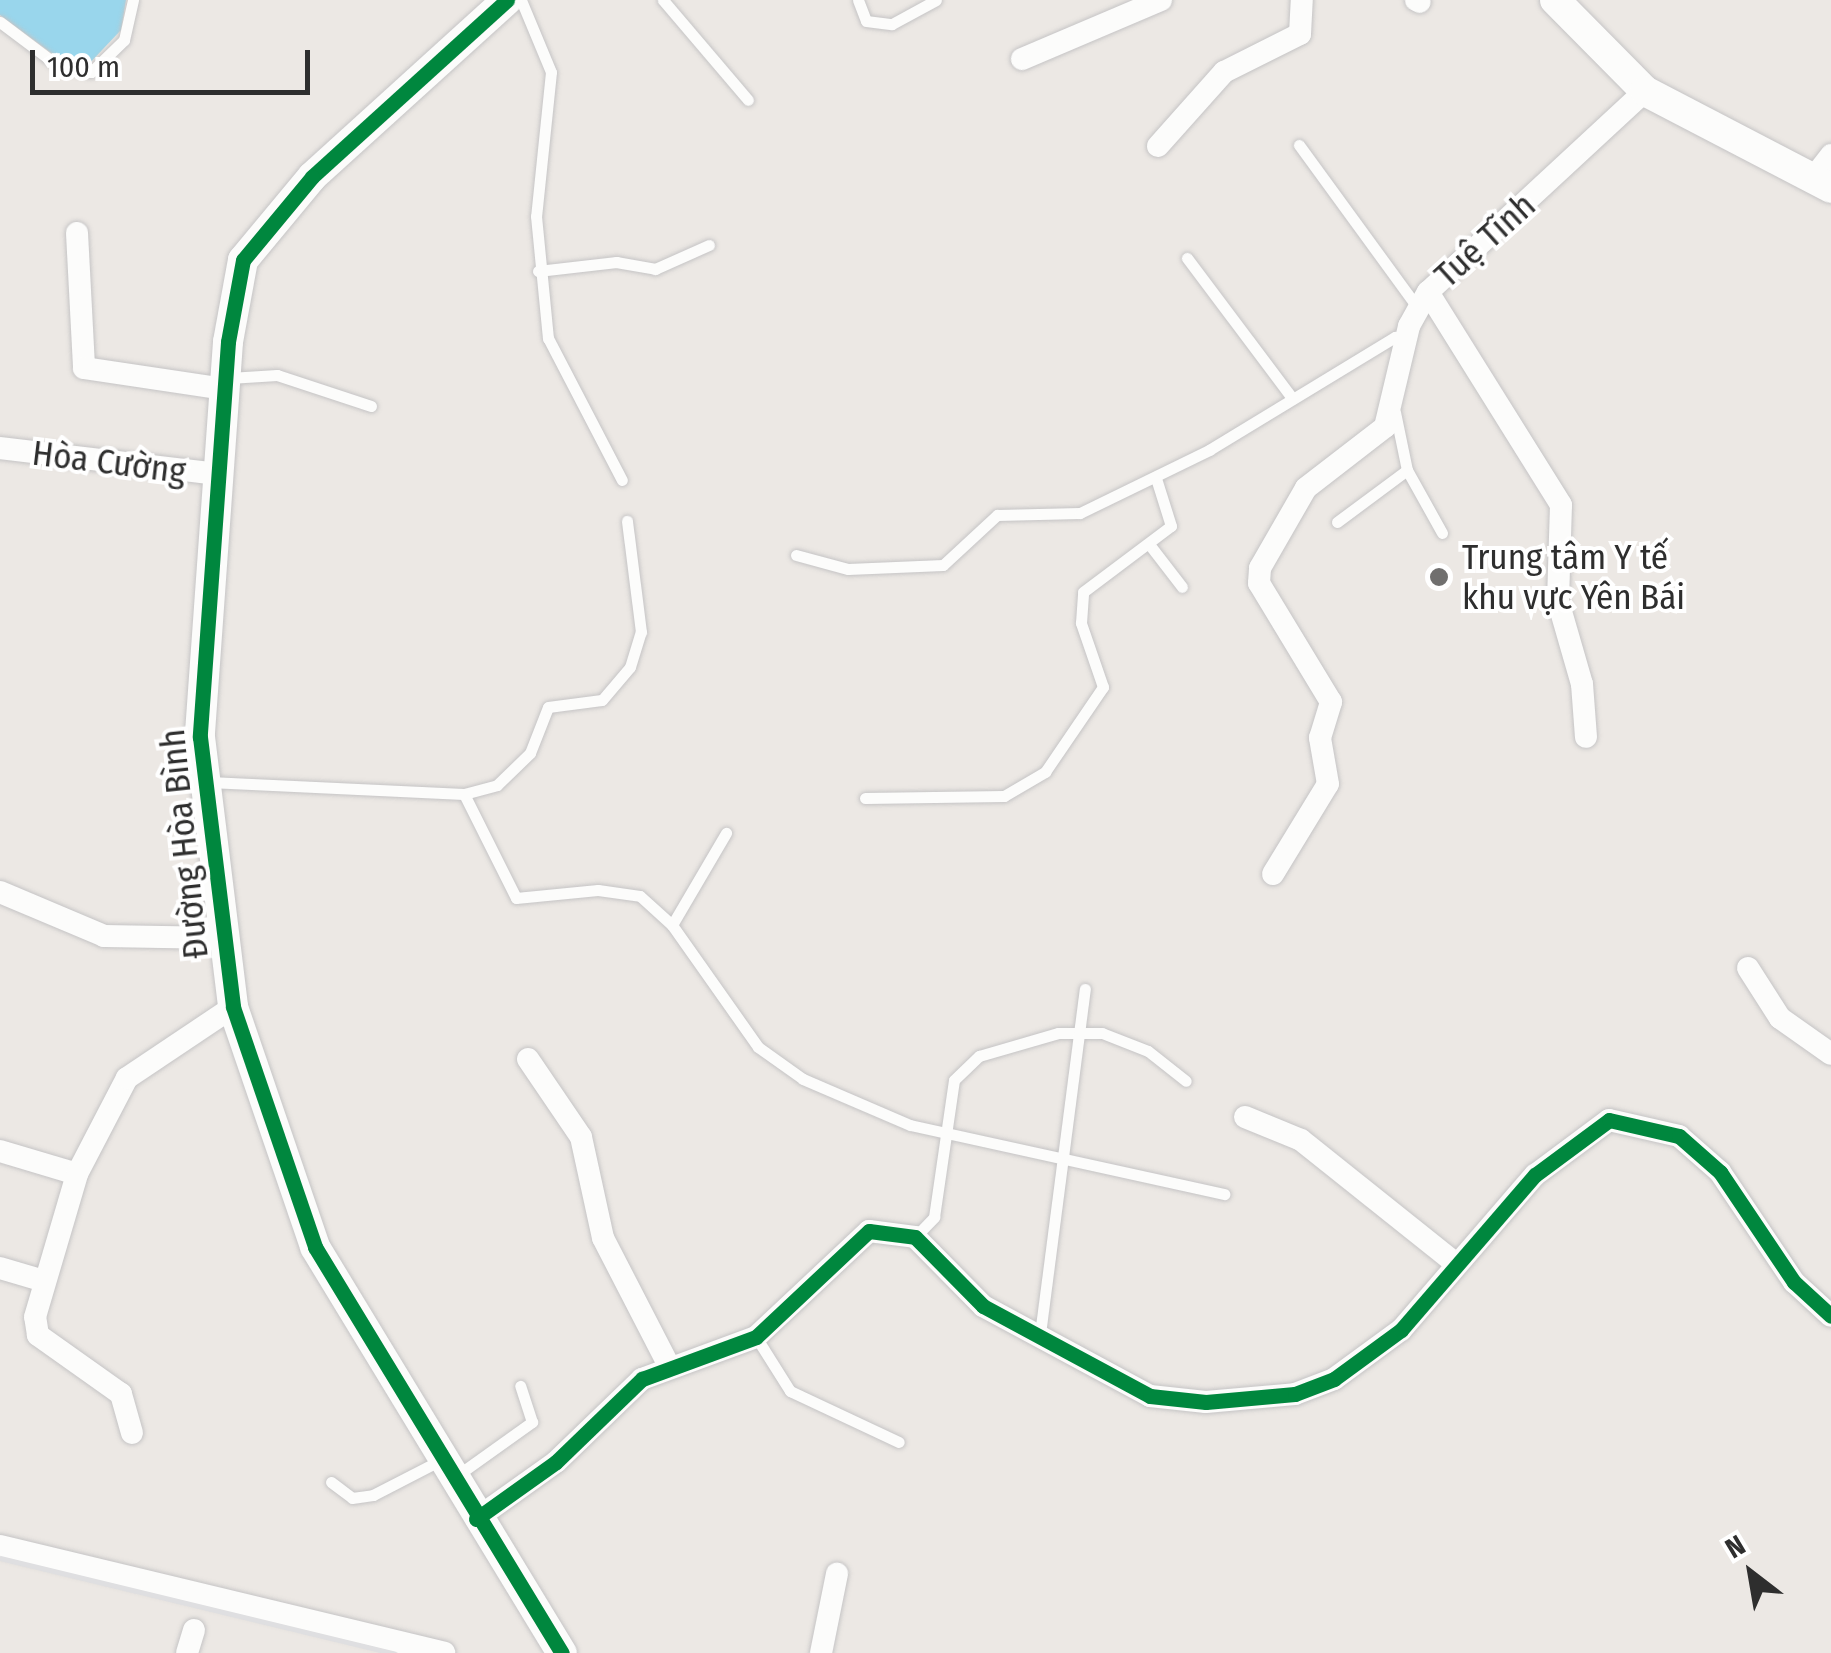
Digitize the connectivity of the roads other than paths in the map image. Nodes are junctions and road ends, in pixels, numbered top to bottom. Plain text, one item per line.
1 (132, 0) edge
2 (507, 0) edge
3 (521, 0) edge
4 (663, 0) edge
5 (858, 0) edge
6 (936, 0) edge
7 (1161, 0) edge
8 (1302, 0) edge
9 (1555, 0) edge
10 (0, 22) edge
11 (1022, 59) dead end
12 (1645, 91) junction
13 (748, 100) dead end
14 (1299, 145) dead end
15 (1158, 146) dead end
16 (1825, 173) edge
17 (77, 233) dead end
18 (709, 244) dead end
19 (1187, 258) dead end
20 (538, 271) junction
21 (1423, 300) junction
22 (1404, 347) junction
23 (224, 384) junction
24 (1292, 398) junction
25 (371, 406) dead end
26 (1394, 408) junction
27 (0, 448) edge
28 (1407, 470) junction
29 (219, 474) junction
30 (1156, 478) junction
31 (622, 480) dead end
32 (627, 521) dead end
33 (1338, 522) dead end
34 (1442, 533) dead end
35 (1152, 548) junction
36 (796, 555) dead end
37 (1182, 586) dead end
38 (1586, 737) dead end
39 (203, 782) junction
40 (464, 794) junction
41 (865, 798) dead end
42 (726, 833) dead end
43 (1273, 874) dead end
44 (0, 892) edge
45 (672, 925) junction
46 (221, 938) junction
47 (1748, 968) dead end
48 (1084, 988) dead end
49 (233, 1008) junction
50 (1073, 1032) junction
51 (1831, 1054) edge
52 (528, 1059) dead end
53 (1186, 1080) dead end
54 (1244, 1117) dead end
55 (944, 1132) junction
56 (0, 1151) edge
57 (1059, 1158) junction
58 (76, 1174) junction
59 (1224, 1194) dead end
60 (915, 1237) junction
61 (1454, 1262) junction
62 (0, 1268) edge
63 (44, 1280) junction
64 (1831, 1316) edge
65 (1040, 1334) junction
66 (756, 1338) junction
67 (668, 1364) junction
68 (520, 1386) dead end
69 (132, 1433) dead end
70 (899, 1442) dead end
71 (446, 1470) junction
72 (330, 1482) dead end
73 (476, 1520) junction
74 (0, 1546) edge
75 (837, 1574) dead end
76 (194, 1630) dead end
77 (187, 1653) edge
78 (444, 1653) edge
79 (562, 1653) edge
80 (821, 1653) edge

1 - 10 lane
2 - 23 street, Đường Hòa Bình
3 - 20 lane
4 - 13 lane
5 - 6 lane
7 - 11 street
8 - 15 street
9 - 12 street
12 - 16 street
12 - 21 street, Tuệ Tĩnh
14 - 21 lane
17 - 23 street
18 - 20 lane
19 - 24 lane
20 - 31 lane
21 - 22 street, Tuệ Tĩnh
21 - 38 street
22 - 24 lane
22 - 26 street, Tuệ Tĩnh
23 - 25 lane
23 - 29 street, Đường Hòa Bình
24 - 30 lane
26 - 28 lane
26 - 43 street
27 - 29 street, Hòa Cường
28 - 33 lane
28 - 34 lane
29 - 39 street, Đường Hòa Bình
30 - 35 lane
30 - 36 lane
32 - 40 lane
35 - 37 lane
35 - 41 lane
39 - 40 lane
39 - 46 street, Đường Hòa Bình
40 - 45 lane
42 - 45 lane
44 - 46 street
45 - 55 lane
46 - 49 street, Đường Hòa Bình
47 - 51 street
48 - 50 lane
49 - 58 street
49 - 71 street, Đường Hòa Bình
50 - 53 lane
50 - 55 lane
50 - 57 lane
52 - 67 street
54 - 61 street
55 - 57 lane
55 - 60 lane
56 - 58 street
57 - 59 lane
57 - 65 lane
58 - 63 street
60 - 65 street
60 - 66 street
61 - 64 street
61 - 65 street
62 - 63 street
63 - 69 street
66 - 67 street
66 - 70 lane
67 - 73 street
68 - 71 lane
71 - 72 lane
71 - 73 street, Đường Hòa Bình
73 - 79 street, Đường Hòa Bình
74 - 78 street
75 - 80 street
76 - 77 street

